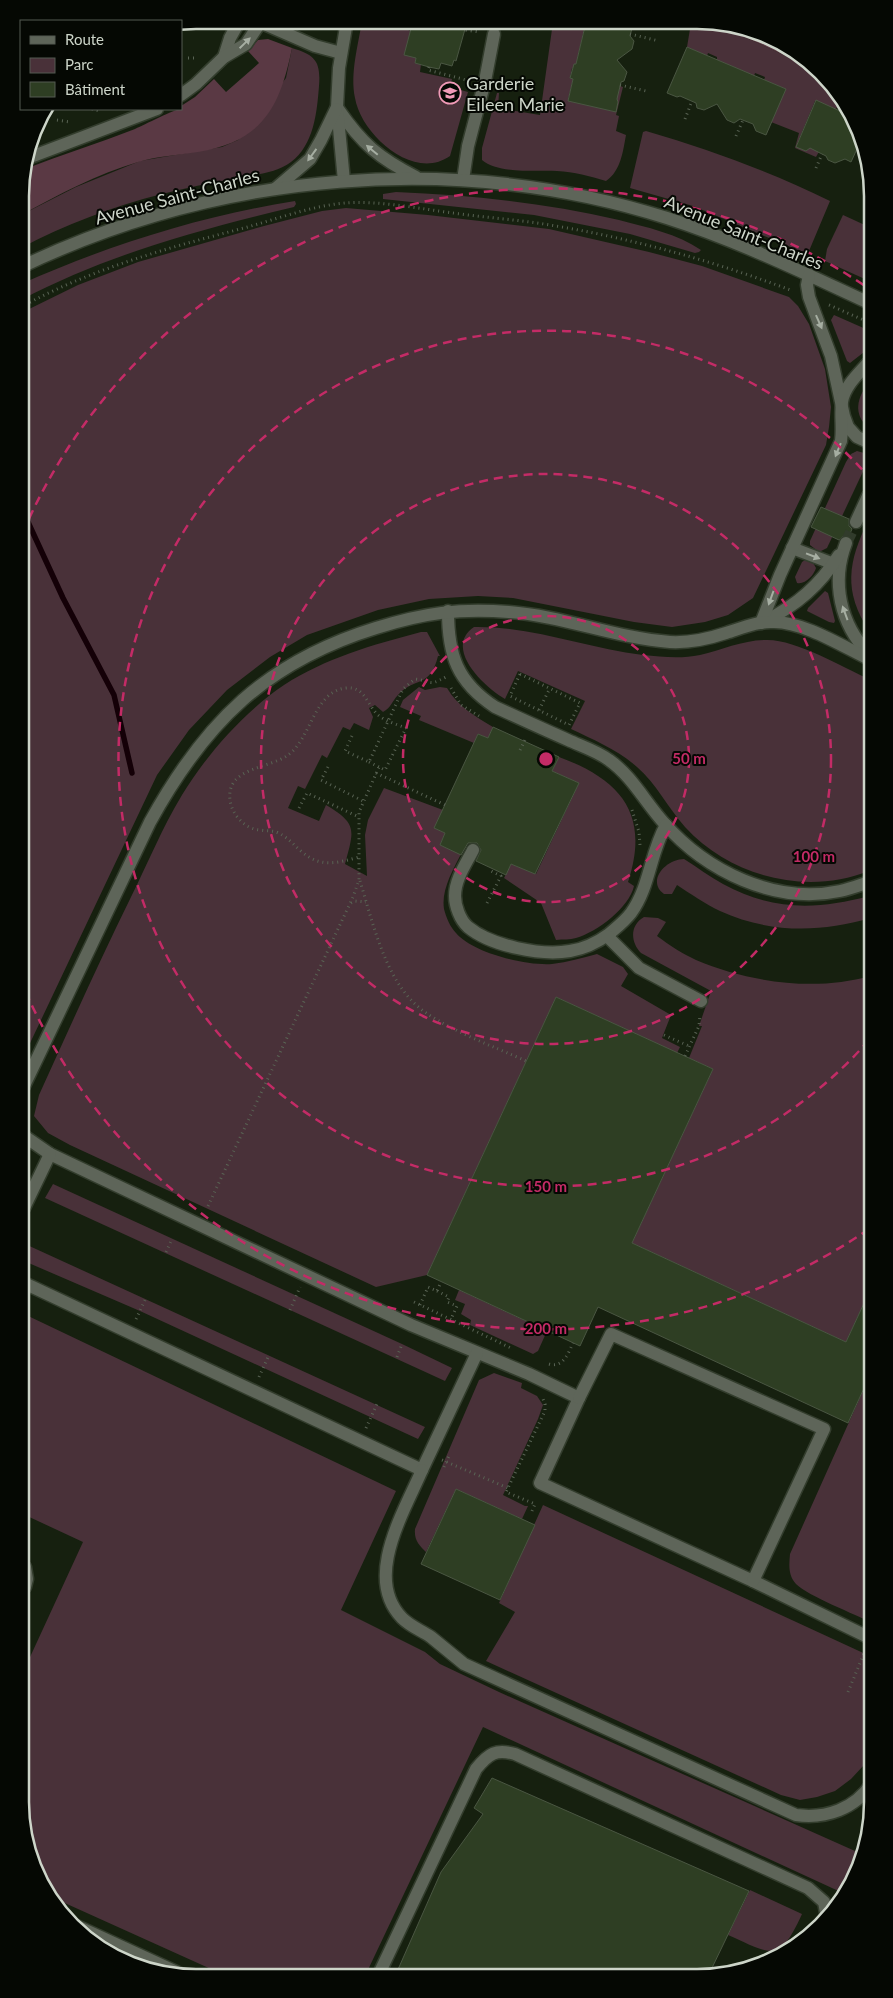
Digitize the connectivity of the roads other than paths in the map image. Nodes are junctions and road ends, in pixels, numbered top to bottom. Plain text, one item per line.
1 (235, 29) edge
2 (254, 29) edge
3 (275, 29) edge
4 (346, 29) edge
5 (488, 33) road end
6 (341, 53) junction
7 (224, 57) junction
8 (182, 94) edge
9 (336, 107) junction
10 (153, 110) edge
11 (33, 156) edge
12 (418, 178) junction
13 (344, 180) junction
14 (463, 180) junction
15 (275, 189) junction
16 (29, 264) edge
17 (808, 275) junction
18 (864, 300) edge
19 (864, 368) edge
20 (842, 402) junction
21 (864, 440) edge
22 (864, 505) edge
23 (856, 522) tunnel mouth
24 (792, 548) junction
25 (834, 564) junction
26 (448, 611) junction
27 (761, 623) junction
28 (864, 649) edge
29 (864, 657) edge
30 (666, 825) junction
31 (473, 850) dead end
32 (864, 884) edge
33 (607, 936) junction
34 (700, 1000) dead end
35 (29, 1077) edge
36 (29, 1139) edge
37 (50, 1154) junction
38 (29, 1198) edge
39 (29, 1285) edge
40 (477, 1353) junction
41 (579, 1398) junction
42 (422, 1470) junction
43 (753, 1581) junction
44 (864, 1635) edge
45 (864, 1794) edge
46 (825, 1909) edge
47 (92, 1933) edge
48 (164, 1966) edge
49 (381, 1969) edge

1 - 7 street
7 -> 2 street
3 - 6 street
4 - 6 street
5 - 14 street
6 - 9 street
7 - 8 street
12 -> 9 street
9 - 13 street
9 -> 15 street
10 - 11 street
12 - 13 street, Avenue Saint-Charles
12 - 14 street, Avenue Saint-Charles
13 - 15 street, Avenue Saint-Charles
14 - 17 street, Avenue Saint-Charles
15 - 16 street, Avenue Saint-Charles
17 - 18 street, Avenue Saint-Charles
17 -> 20 street
19 - 20 street
20 - 21 street
20 -> 24 street
22 - 23 street
24 -> 25 street
24 -> 27 street
25 - 27 street
28 -> 25 street
26 - 27 street
26 - 30 street
26 - 35 street
27 - 29 street
30 - 32 street
30 - 33 street
31 - 33 street
33 - 34 street
36 - 37 street
37 - 38 street
37 - 40 street
39 - 42 street
40 - 41 street
40 - 42 street
41 - 43 street
41 - 43 street
42 - 45 street
43 - 44 street
46 - 49 street
47 - 48 street

